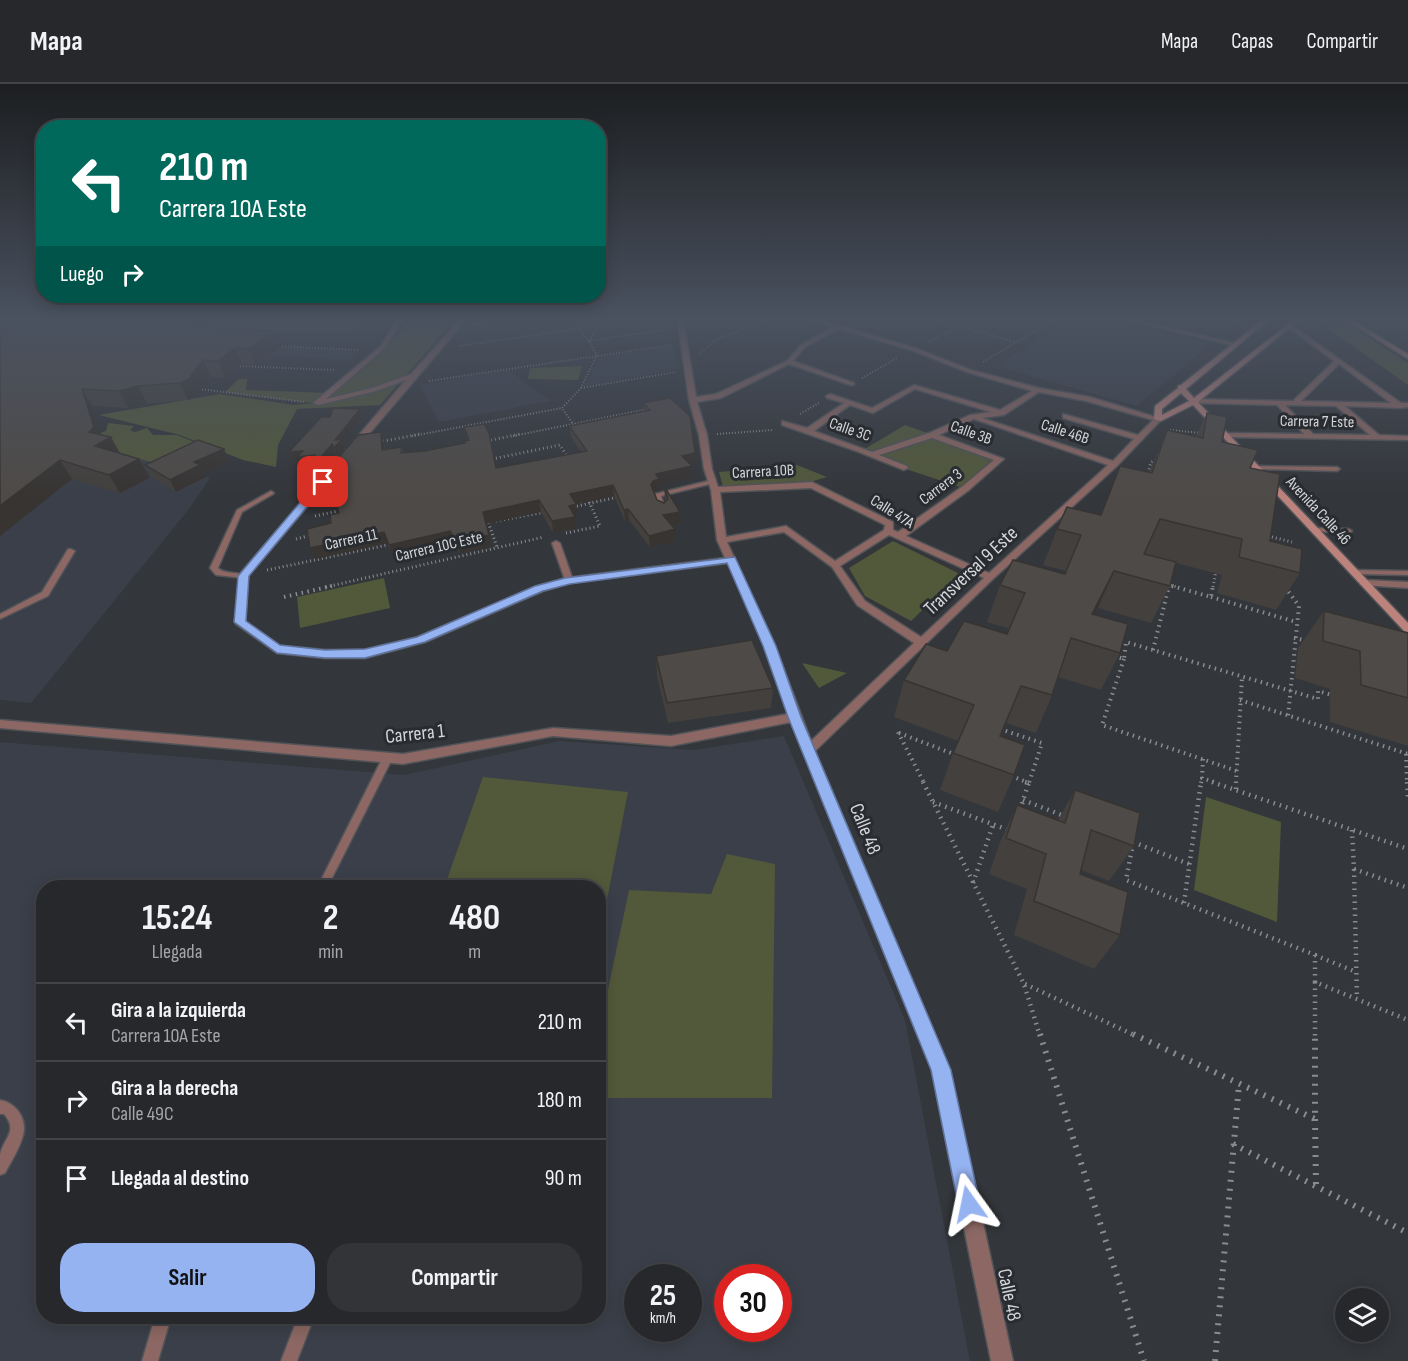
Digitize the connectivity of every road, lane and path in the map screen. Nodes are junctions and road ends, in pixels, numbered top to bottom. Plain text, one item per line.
1 (348, 378) edge
2 (407, 378) edge
3 (412, 378) edge
4 (452, 378) edge
5 (586, 378) edge
6 (634, 378) edge
7 (690, 378) edge
8 (756, 378) edge
9 (834, 378) edge
10 (993, 378) edge
11 (1192, 378) edge
12 (1223, 378) edge
13 (1321, 378) edge
14 (1363, 378) edge
15 (852, 384) dead end
16 (405, 385) junction
17 (1180, 387) junction
18 (581, 388) junction
19 (191, 389) edge
20 (1038, 390) junction
21 (830, 396) dead end
22 (1087, 399) junction
23 (693, 400) junction
24 (1194, 400) junction
25 (1278, 402) junction
26 (849, 403) junction
27 (1295, 403) junction
28 (317, 404) junction
29 (1338, 404) junction
30 (1080, 405) dead end
31 (1404, 405) edge
32 (562, 408) junction
33 (650, 409) edge
34 (1073, 410) dead end
35 (1408, 411) edge
36 (1001, 413) junction
37 (973, 417) junction
38 (1158, 419) junction
39 (785, 423) dead end
40 (574, 425) junction
41 (1166, 430) edge
42 (580, 431) edge
43 (808, 431) junction
44 (1208, 434) edge
45 (932, 435) junction
46 (1224, 435) junction
47 (1311, 437) junction
48 (1140, 438) junction
49 (1378, 438) junction
50 (1408, 438) edge
51 (483, 442) edge
52 (352, 447) junction
53 (873, 454) junction
54 (999, 459) joint
55 (1162, 459) edge
56 (481, 461) edge
57 (569, 461) edge
58 (1114, 464) junction
59 (904, 468) dead end
60 (1258, 468) junction
61 (1337, 470) dead end
62 (1146, 481) edge
63 (812, 485) joint
64 (713, 486) junction
65 (271, 493) dead end
66 (585, 493) edge
67 (623, 496) edge
68 (591, 503) junction
69 (569, 507) edge
70 (348, 508) edge
71 (663, 510) edge
72 (548, 512) edge
73 (485, 516) edge
74 (290, 521) junction
75 (488, 523) junction
76 (1315, 530) junction
77 (888, 531) junction
78 (1349, 531) dead end
79 (566, 533) dead end
80 (316, 534) edge
81 (1260, 534) edge
82 (899, 536) junction
83 (555, 539) joint
84 (722, 540) junction
85 (1293, 542) dead end
86 (395, 543) edge
87 (270, 544) junction
88 (497, 547) junction
89 (71, 551) dead end
90 (731, 560) junction
91 (835, 565) junction
92 (1216, 567) dead end
93 (1355, 572) junction
94 (1408, 573) edge
95 (243, 576) junction
96 (990, 577) junction
97 (569, 580) junction
98 (1279, 580) edge
99 (1365, 583) junction
100 (1408, 585) edge
101 (1155, 593) edge
102 (1167, 596) junction
103 (284, 597) dead end
104 (1211, 597) junction
105 (0, 617) edge
106 (1296, 622) junction
107 (1408, 629) edge
108 (1294, 638) junction
109 (922, 643) junction
110 (1314, 643) dead end
111 (1153, 650) junction
112 (1113, 655) edge
113 (1124, 659) junction
114 (1242, 677) junction
115 (1290, 691) junction
116 (1337, 697) dead end
117 (1240, 700) junction
118 (1288, 716) junction
119 (795, 717) junction
120 (0, 724) edge
121 (998, 728) edge
122 (809, 750) junction
123 (1407, 754) edge
124 (964, 758) edge
125 (387, 759) junction
126 (1203, 759) junction
127 (1237, 771) junction
128 (1007, 774) edge
129 (1202, 778) junction
130 (1029, 783) junction
131 (1236, 789) junction
132 (1408, 797) edge
133 (1023, 800) junction
134 (933, 802) junction
135 (1067, 817) edge
136 (993, 825) junction
137 (1352, 830) junction
138 (1122, 838) edge
139 (1133, 843) junction
140 (1408, 849) edge
141 (1189, 864) junction
142 (1354, 869) junction
143 (326, 880) edge
144 (973, 884) junction
145 (1408, 888) edge
146 (1184, 903) junction
147 (1315, 955) junction
148 (1356, 972) junction
149 (1315, 982) junction
150 (1024, 984) junction
151 (1357, 999) junction
152 (1408, 1020) edge
153 (1239, 1084) junction
154 (0, 1107) edge
155 (1315, 1119) junction
156 (1233, 1144) junction
157 (0, 1168) edge
158 (1316, 1186) junction
159 (1408, 1233) edge
160 (161, 1324) edge
161 (303, 1324) edge
162 (150, 1361) edge
163 (289, 1361) edge
164 (1002, 1361) edge
165 (1144, 1361) edge
166 (1215, 1361) edge

1 - 28 street
2 - 28 street
3 - 16 street
4 - 16 path
5 - 18 path
6 - 18 path
7 - 23 street, Calle 48
8 - 23 street
9 - 15 street
10 - 20 street
11 - 17 main road
12 - 24 main road
13 - 27 street
14 - 31 street
16 - 52 street
17 - 24 main road, Avenida Calle 46
17 - 38 main road
18 - 32 path
19 - 28 path
20 - 22 street
20 - 36 street
21 - 26 street
22 - 30 street
22 - 38 street
23 - 64 street, Calle 48
24 - 25 street
24 - 38 main road
24 - 46 main road, Avenida Calle 46
25 - 27 street
25 - 47 street
26 - 36 street
26 - 43 street
27 - 29 street
29 - 31 street
29 - 49 street
31 - 35 street
32 - 40 path
32 - 52 path
33 - 40 path
34 - 48 street
36 - 37 street
37 - 45 street
37 - 58 street, Calle 46B
38 - 48 street, Transversal 9 Este
39 - 43 street, Calle 3C
40 - 42 path
40 - 51 path
41 - 44 path
43 - 53 street, Calle 3C
45 - 53 street
45 - 54 street, Calle 3B
46 - 47 street, Carrera 7 Este
46 - 60 main road, Avenida Calle 46
47 - 49 street, Carrera 7 Este
48 - 58 street, Transversal 9 Este
49 - 50 street, Carrera 7 Este
52 - 74 street
53 - 59 street, Calle 3C
54 - 82 street, Carrera 3
55 - 62 path
56 - 57 path
58 - 96 street, Transversal 9 Este
60 - 61 lane
60 - 76 main road, Avenida Calle 46
63 - 64 street, Carrera 10B
63 - 77 street, Calle 47A
64 - 71 lane
64 - 84 street, Calle 48
65 - 95 lane
66 - 68 path
67 - 68 path
68 - 69 path
68 - 79 path
70 - 74 path
72 - 75 path
73 - 75 path
74 - 87 street
75 - 88 path
76 - 78 lane
76 - 93 main road, Avenida Calle 46
77 - 82 street, Calle 47A
77 - 91 street
80 - 87 path
81 - 85 path
82 - 96 street, Calle 47A
83 - 88 path, Carrera 10C Este
83 - 97 lane
84 - 90 street, Calle 48
84 - 91 street
86 - 95 path, Carrera 11
87 - 95 street
88 - 103 path, Carrera 10C Este
89 - 105 lane
90 - 97 street
90 - 119 street, Calle 48
91 - 109 street
92 - 104 path
93 - 94 lane
93 - 99 main road, Avenida Calle 46
95 - 97 street
96 - 109 street, Transversal 9 Este
98 - 106 path
99 - 100 street
99 - 107 main road, Avenida Calle 46
101 - 102 path
102 - 104 path
102 - 111 path
104 - 106 path
106 - 108 path
108 - 110 path
108 - 115 path
109 - 122 street, Transversal 9 Este
111 - 113 path
111 - 114 path
112 - 113 path
113 - 126 path
114 - 115 path
114 - 117 path
115 - 116 path
115 - 118 path
117 - 118 path
117 - 127 path
118 - 123 path
119 - 122 street, Calle 48
119 - 125 street, Carrera 1
120 - 125 street, Carrera 1
121 - 130 path
122 - 164 street, Calle 48
123 - 132 path
124 - 134 path
125 - 143 lane
126 - 127 path
126 - 129 path
127 - 131 path
128 - 130 path
129 - 131 path
129 - 141 path
130 - 133 path
131 - 137 path
133 - 135 path
133 - 136 path
134 - 136 path
134 - 144 path
136 - 144 path
137 - 140 path
137 - 142 path
138 - 139 path
139 - 141 path
139 - 146 path
141 - 146 path
142 - 145 path
142 - 148 path
144 - 150 path
146 - 147 path
147 - 148 path
147 - 149 path
148 - 151 path
149 - 151 path
149 - 155 path
150 - 153 path
150 - 165 path
151 - 152 path
153 - 155 path
153 - 156 path
154 - 157 lane
155 - 158 path
156 - 158 path
156 - 166 path
158 - 159 path
160 - 162 lane
161 - 163 lane

